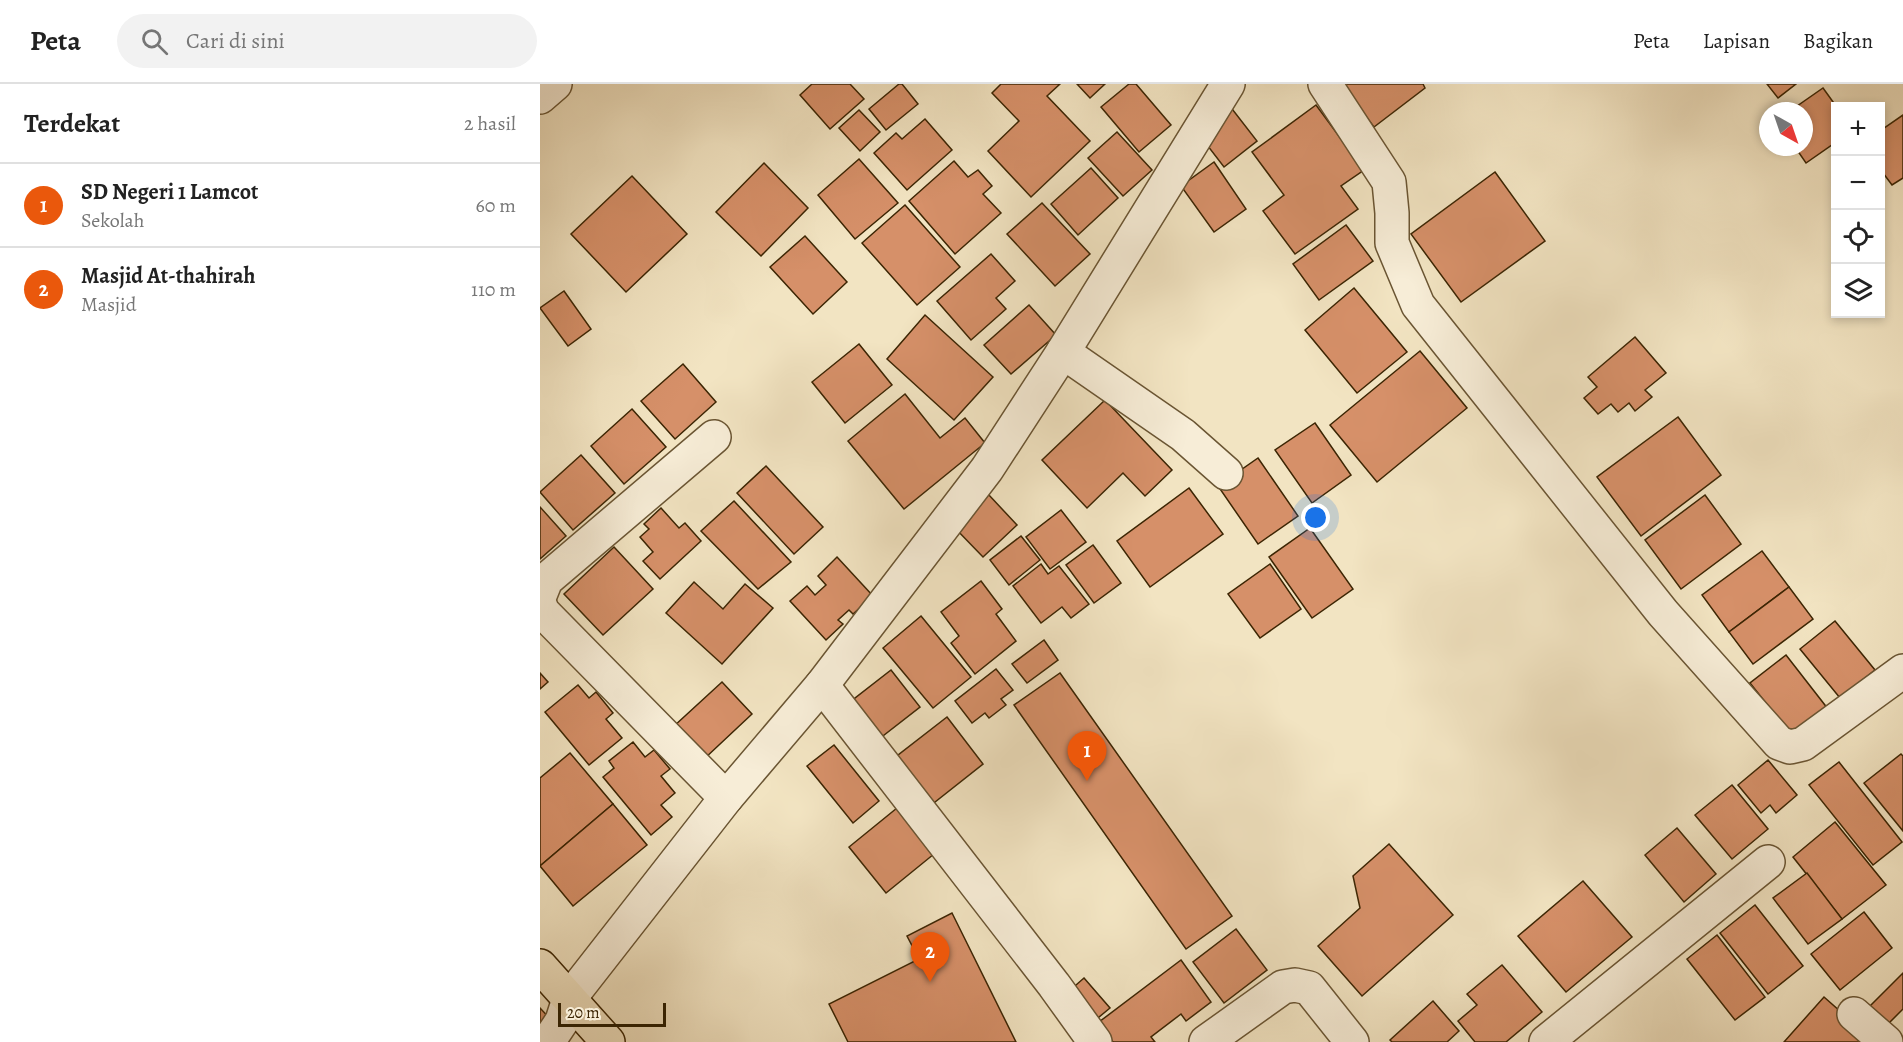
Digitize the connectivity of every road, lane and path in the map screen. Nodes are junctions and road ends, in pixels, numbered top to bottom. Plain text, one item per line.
1 (555, 84) edge
2 (1325, 84) edge
3 (1216, 89) edge
4 (540, 97) edge
5 (1063, 352) junction
6 (714, 437) dead end
7 (1226, 473) dead end
8 (540, 595) edge
9 (540, 605) edge
10 (1903, 671) edge
11 (822, 685) junction
12 (726, 798) junction
13 (1768, 862) dead end
14 (540, 966) edge
15 (569, 999) junction
16 (1854, 1014) dead end
17 (548, 1042) edge
18 (609, 1042) edge
19 (1095, 1042) edge
20 (1206, 1042) edge
21 (1352, 1042) edge
22 (1546, 1042) edge
23 (1886, 1042) edge

1 - 4 street
2 - 10 street
3 - 5 street
5 - 7 street
5 - 11 street
6 - 8 street
9 - 12 street
11 - 12 street
11 - 19 street
12 - 15 street
13 - 22 street
14 - 15 main road
15 - 17 street
15 - 18 main road
16 - 23 street
20 - 21 street

